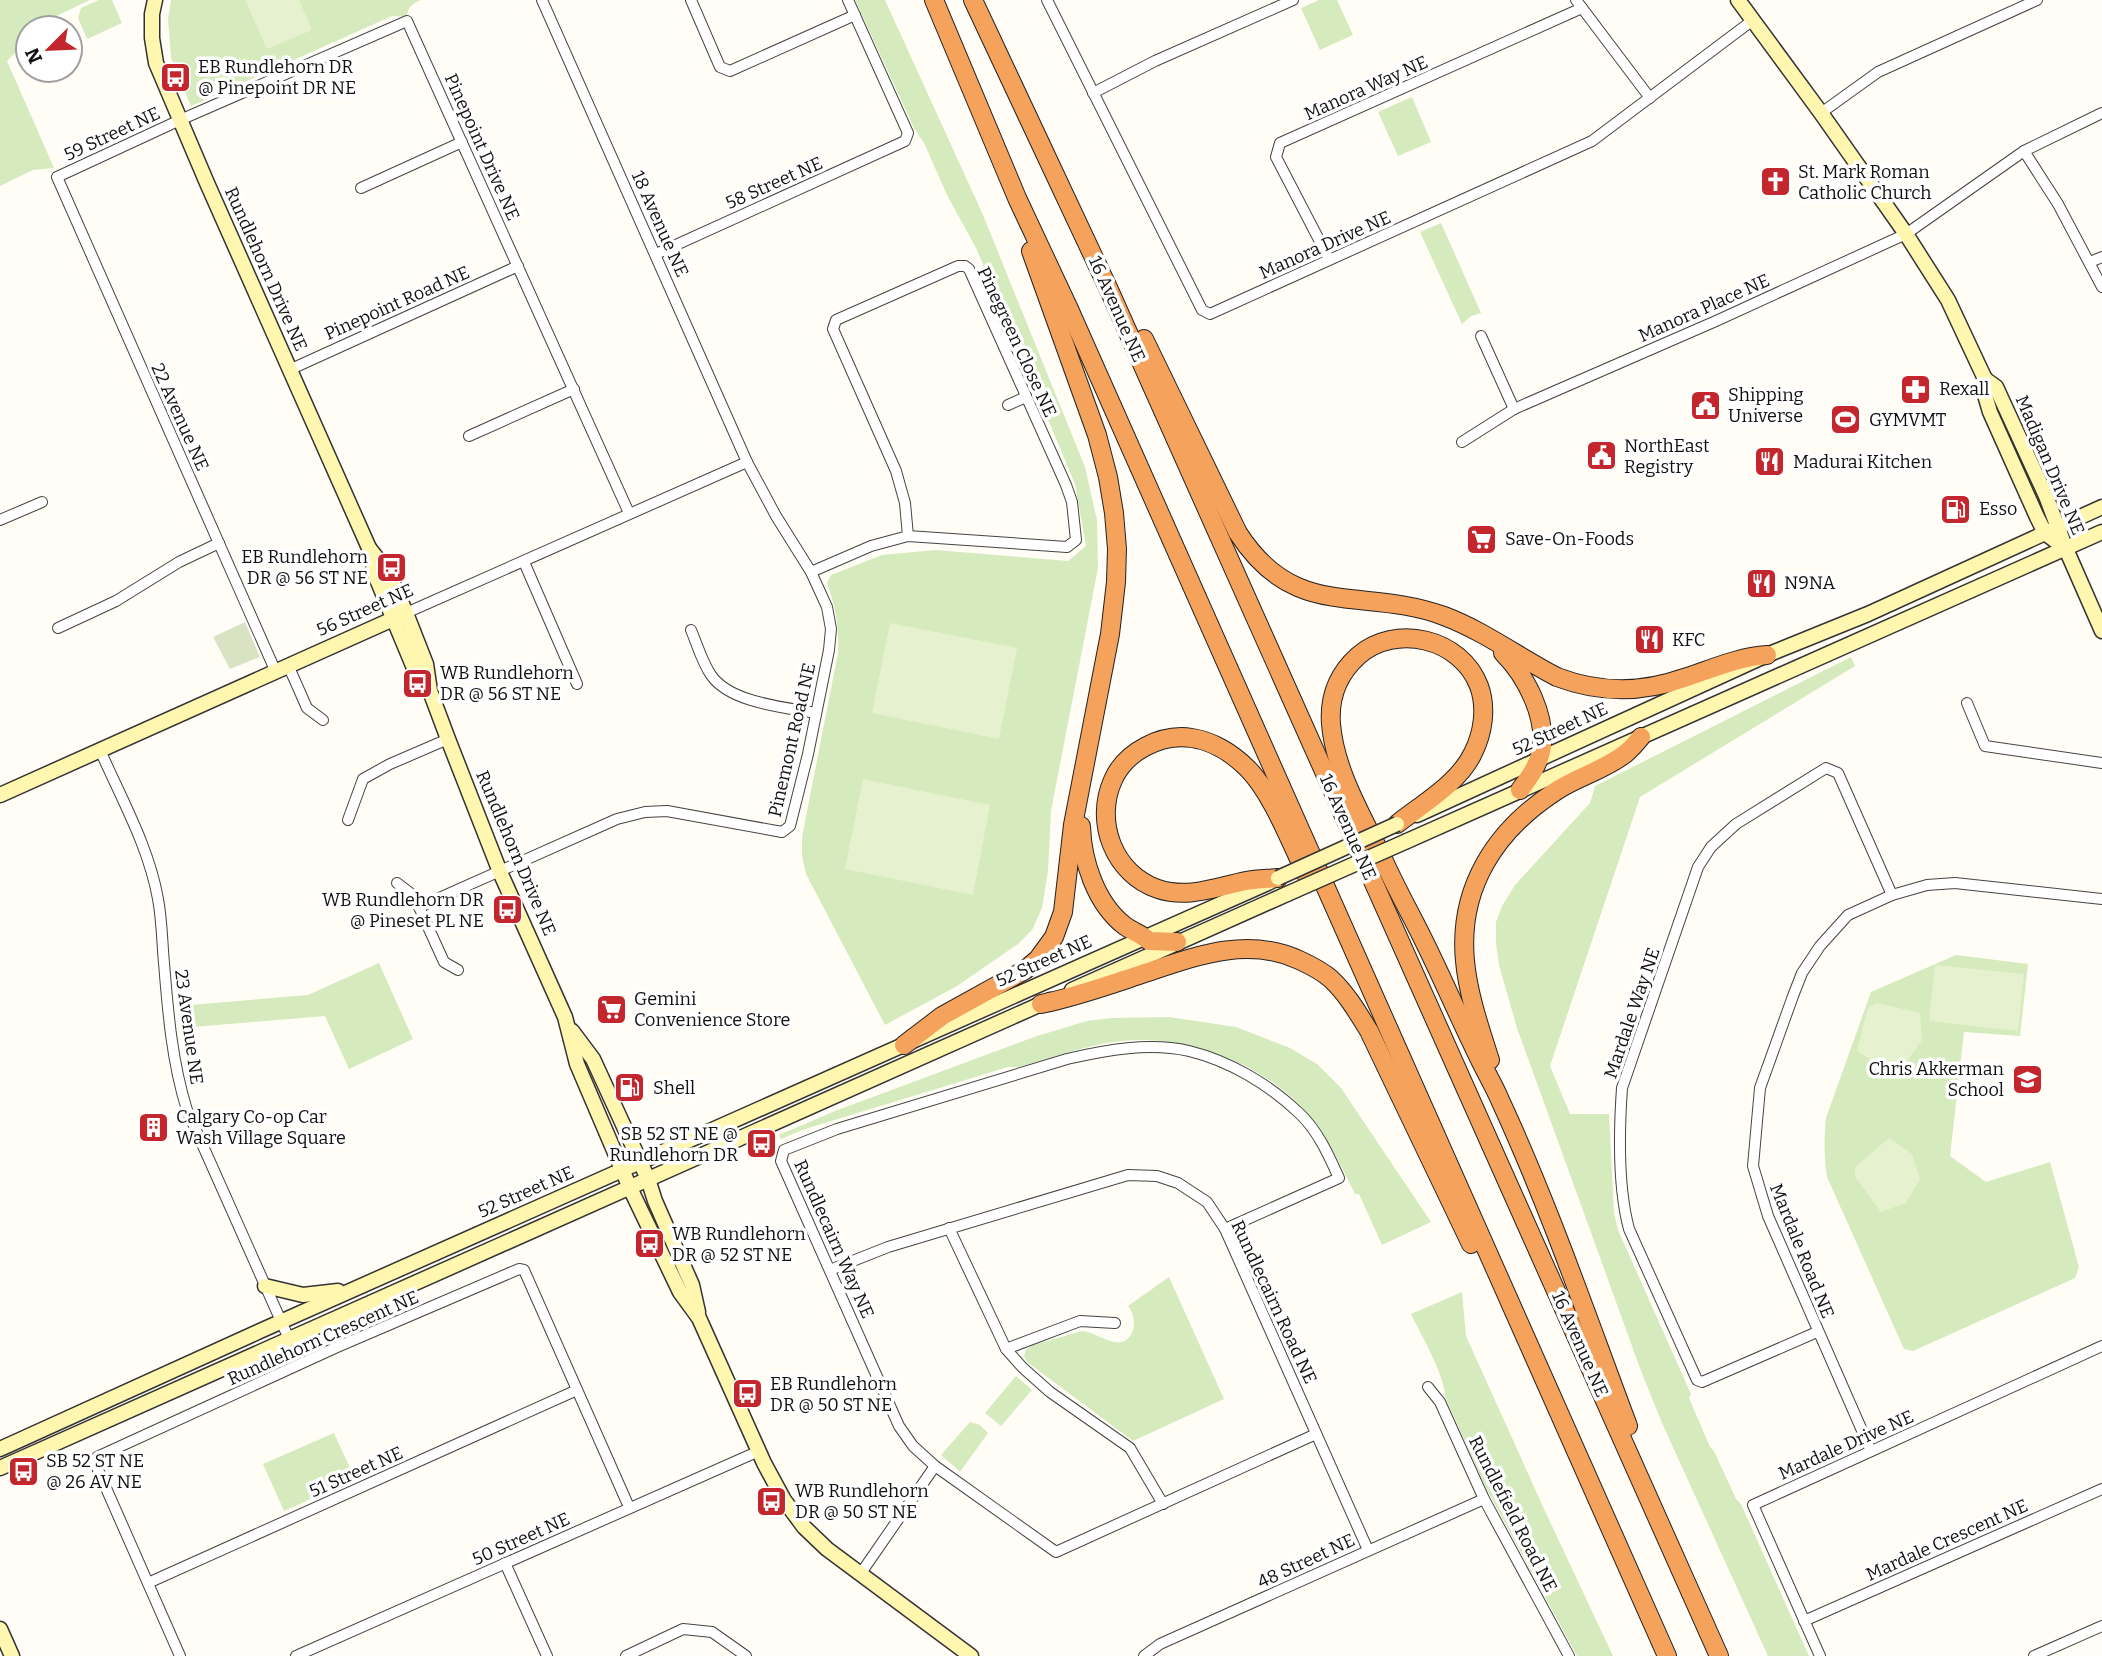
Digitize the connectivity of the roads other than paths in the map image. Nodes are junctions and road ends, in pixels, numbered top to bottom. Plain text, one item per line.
1 (155, 0) edge
2 (542, 0) edge
3 (691, 0) edge
4 (848, 0) edge
5 (934, 0) edge
6 (973, 0) edge
7 (1047, 0) edge
8 (1293, 0) edge
9 (1738, 0) edge
10 (2037, 0) edge
11 (1579, 4) edge
12 (855, 15) junction
13 (1753, 20) junction
14 (1093, 93) junction
15 (1650, 98) junction
16 (1821, 113) junction
17 (2102, 113) edge
18 (180, 120) junction
19 (462, 142) junction
20 (2024, 150) junction
21 (57, 177) joint
22 (360, 188) dead end
23 (1017, 198) junction
24 (1074, 214) junction
25 (1906, 234) junction
26 (656, 254) junction
27 (2102, 257) edge
28 (1329, 259) junction
29 (2090, 262) junction
30 (518, 266) junction
31 (2102, 287) edge
32 (1481, 336) dead end
33 (289, 370) junction
34 (573, 390) junction
35 (1026, 397) junction
36 (1008, 405) dead end
37 (1514, 409) junction
38 (470, 436) dead end
39 (1462, 442) dead end
40 (747, 462) junction
41 (42, 502) dead end
42 (2102, 507) edge
43 (629, 513) junction
44 (0, 520) edge
45 (2051, 530) junction
46 (2102, 532) edge
47 (908, 536) junction
48 (219, 543) junction
49 (2066, 549) junction
50 (524, 562) junction
51 (811, 572) junction
52 (400, 616) junction
53 (58, 628) dead end
54 (691, 630) dead end
55 (2102, 631) edge
56 (1485, 636) junction
57 (1767, 654) junction
58 (281, 668) junction
59 (578, 684) dead end
60 (1967, 703) dead end
61 (816, 713) junction
62 (324, 720) dead end
63 (1642, 737) junction
64 (448, 739) junction
65 (100, 750) junction
66 (1538, 760) junction
67 (2102, 763) edge
68 (1520, 790) junction
69 (1080, 791) junction
70 (0, 795) edge
71 (348, 820) dead end
72 (1397, 824) junction
73 (500, 872) junction
74 (1278, 878) junction
75 (397, 883) dead end
76 (1892, 895) junction
77 (2102, 899) edge
78 (419, 907) junction
79 (1146, 937) junction
80 (1177, 942) junction
81 (458, 970) dead end
82 (1041, 1004) junction
83 (570, 1028) junction
84 (904, 1045) junction
85 (1407, 1073) junction
86 (1499, 1097) junction
87 (639, 1162) junction
88 (623, 1170) junction
89 (648, 1179) junction
90 (630, 1188) junction
91 (949, 1228) junction
92 (1225, 1229) junction
93 (830, 1270) junction
94 (265, 1286) junction
95 (353, 1290) junction
96 (699, 1318) junction
97 (281, 1322) junction
98 (1115, 1323) dead end
99 (1817, 1332) junction
100 (289, 1339) junction
101 (2102, 1346) edge
102 (1006, 1349) junction
103 (1428, 1387) dead end
104 (577, 1390) junction
105 (1566, 1431) junction
106 (1316, 1434) junction
107 (0, 1449) edge
108 (759, 1451) junction
109 (1871, 1451) junction
110 (935, 1465) junction
111 (0, 1468) edge
112 (2102, 1489) edge
113 (1484, 1499) junction
114 (1163, 1504) junction
115 (629, 1507) junction
116 (1660, 1525) junction
117 (1368, 1550) junction
118 (505, 1563) junction
119 (861, 1573) junction
120 (148, 1583) junction
121 (1804, 1621) junction
122 (2102, 1626) edge
123 (0, 1629) edge
124 (962, 1653) edge
125 (12, 1656) edge
126 (180, 1656) edge
127 (296, 1656) edge
128 (547, 1656) edge
129 (626, 1656) edge
130 (746, 1656) edge
131 (1144, 1656) edge
132 (1569, 1656) edge
133 (1667, 1656) edge
134 (1718, 1656) edge
135 (1820, 1656) edge
136 (2034, 1656) edge

1 - 18 main road, Rundlehorn Drive NE
2 - 26 street, 18 Avenue NE
3 - 12 street
4 - 12 street
5 - 23 highway
6 - 24 highway, 16 Avenue NE
7 - 14 street, Manora Drive NE
8 - 14 street
9 - 13 main road, Madigan Drive NE
10 - 16 street
11 - 15 street
11 - 28 street, Manora Way NE
12 - 26 street, 58 Street NE
13 - 15 street, Manora Drive NE
13 - 16 main road, Madigan Drive NE
14 - 28 street, Manora Drive NE
15 - 28 street, Manora Drive NE
16 - 25 main road, Madigan Drive NE
17 - 20 street, Manora Place NE
18 - 19 street, Pinepoint Drive NE
18 - 21 street, 59 Street NE
18 - 33 main road, Rundlehorn Drive NE
19 - 22 street
19 - 30 street, Pinepoint Drive NE
20 - 25 street, Manora Place NE
20 - 29 street
21 - 48 street, 22 Avenue NE
23 - 69 highway
23 - 85 highway
24 - 56 highway
24 - 116 highway, 16 Avenue NE
25 - 37 street, Manora Place NE
25 - 45 main road, Madigan Drive NE
26 - 40 street, 18 Avenue NE
27 - 29 street
29 - 31 street
30 - 33 street, Pinepoint Road NE
30 - 34 street, Pinepoint Drive NE
32 - 37 street
33 - 52 main road, Rundlehorn Drive NE
34 - 38 street
34 - 43 street, Pinepoint Drive NE
35 - 36 street
35 - 47 street, Pinegreen Close NE
35 - 47 street, Pinegreen Close NE
37 - 39 street, Manora Place NE
40 - 43 street, 56 Street NE
40 - 51 street, Pinemont Road NE
41 - 44 street
42 - 45 main road, 52 Street NE
43 - 50 street, 56 Street NE
45 - 49 main road, Madigan Drive NE
45 - 57 main road, 52 Street NE
46 - 49 main road, 52 Street NE
47 - 51 street, Pinegreen Close NE
48 - 53 street
48 - 58 street, 22 Avenue NE
49 - 55 main road, Madigan Drive NE
49 - 63 main road, 52 Street NE
50 - 52 street, 56 Street NE
50 - 59 street
51 - 61 street, Pinemont Road NE
52 - 58 main road, 56 Street NE
52 - 64 main road, Rundlehorn Drive NE
54 - 61 street
56 - 57 highway
56 - 66 highway
57 - 66 main road, 52 Street NE
58 - 62 street, 22 Avenue NE
58 - 65 main road, 56 Street NE
60 - 67 street
61 - 73 street, Pinemont Road NE
63 - 68 main road, 52 Street NE
63 - 86 highway
64 - 71 street
64 - 73 main road, Rundlehorn Drive NE
65 - 70 main road, 56 Street NE
65 - 94 street, 23 Avenue NE
66 - 68 highway
66 - 72 main road, 52 Street NE
68 - 80 main road, 52 Street NE, bridge
69 - 79 highway
69 - 84 highway
72 - 74 main road, 52 Street NE, bridge
72 - 86 highway
73 - 78 street, Pinemont Road NE
73 - 83 main road, Rundlehorn Drive NE
74 - 79 main road, 52 Street NE
74 - 85 highway
75 - 78 street
76 - 77 street, Mardale Road NE
76 - 99 street, Mardale Road NE
76 - 99 street, Mardale Way NE
78 - 81 street
79 - 80 highway
79 - 84 main road, 52 Street NE
80 - 82 main road, 52 Street NE
82 - 89 main road, 52 Street NE
82 - 105 highway
83 - 87 main road, Rundlehorn Drive NE
83 - 88 main road, Rundlehorn Drive NE
84 - 87 main road, 52 Street NE
85 - 105 highway
86 - 116 highway
87 - 88 main road, 52 Street NE
87 - 89 main road, Rundlehorn Drive NE
88 - 90 main road, Rundlehorn Drive NE
88 - 95 main road, 52 Street NE
89 - 90 main road, 52 Street NE
89 - 96 main road, Rundlehorn Drive NE
90 - 96 main road, Rundlehorn Drive NE
90 - 100 main road, 52 Street NE
91 - 92 street, Rundlecairn Road NE
91 - 93 street, Rundlecairn Road NE
91 - 102 street
92 - 93 street, Rundlecairn Way NE
92 - 106 street, Rundlecairn Road NE
93 - 110 street, Rundlecairn Way NE
94 - 95 main road
94 - 97 street, 23 Avenue NE
95 - 97 main road, 52 Street NE
96 - 108 main road, Rundlehorn Drive NE
97 - 100 street, 23 Avenue NE
97 - 107 main road, 52 Street NE
98 - 102 street
99 - 109 street, Mardale Road NE
100 - 111 main road, 52 Street NE
101 - 109 street, Mardale Drive NE
102 - 114 street
103 - 113 street, Rundlefield Road NE
104 - 115 street, Rundlehorn Crescent NE
104 - 120 street, 51 Street NE
104 - 120 street, Rundlehorn Crescent NE
105 - 133 highway
106 - 114 street, Rundlecairn Way NE
106 - 117 street, Rundlecairn Road NE
108 - 115 street, 50 Street NE
108 - 119 main road, Rundlehorn Drive NE
109 - 121 street, Mardale Drive NE
110 - 114 street, Rundlecairn Way NE
110 - 119 street
112 - 121 street, Mardale Crescent NE
113 - 117 street, 48 Street NE
113 - 132 street, Rundlefield Road NE
115 - 118 street, 50 Street NE
116 - 134 highway, 16 Avenue NE
117 - 131 street, 48 Street NE
118 - 127 street, 50 Street NE
118 - 128 street
119 - 124 main road, Rundlehorn Drive NE
120 - 126 street, Rundlehorn Crescent NE
121 - 135 street, Mardale Drive NE
122 - 136 street
123 - 125 main road
129 - 130 street

